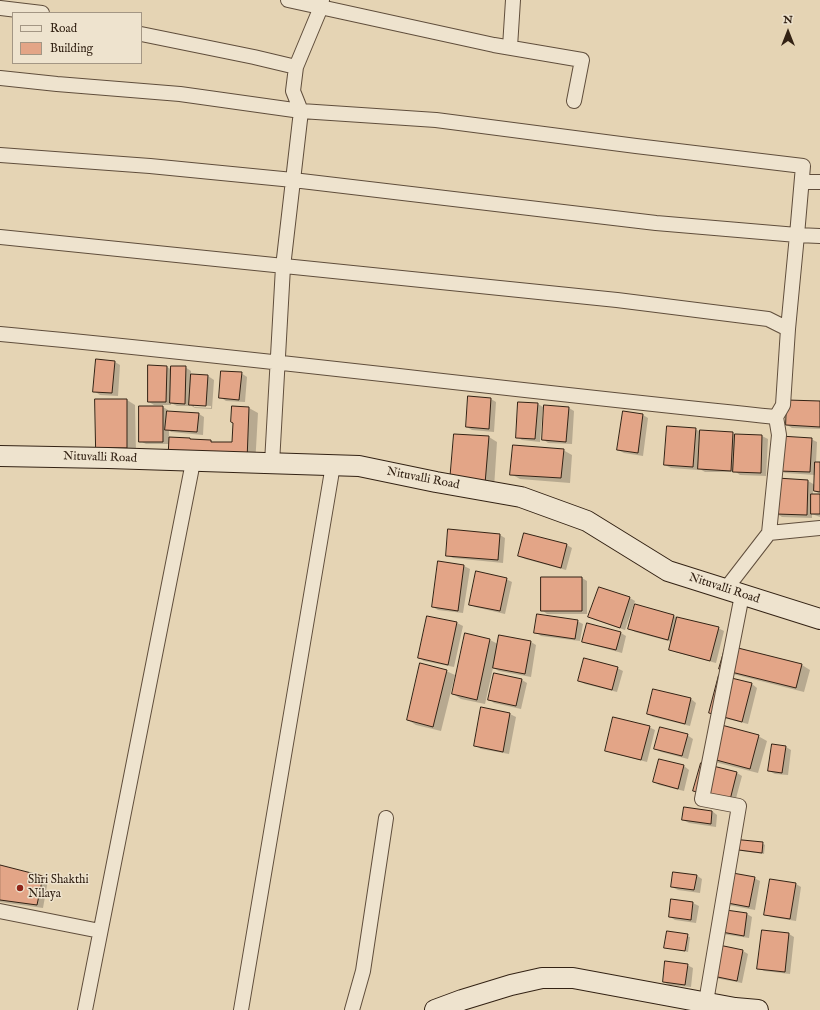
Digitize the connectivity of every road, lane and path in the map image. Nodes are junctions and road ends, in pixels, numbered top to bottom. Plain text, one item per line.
1 (288, 0) edge
2 (513, 0) edge
3 (321, 4) edge
4 (0, 8) edge
5 (34, 12) edge
6 (142, 34) edge
7 (510, 47) junction
8 (296, 67) junction
9 (0, 78) edge
10 (574, 100) dead end
11 (301, 111) junction
12 (0, 155) edge
13 (293, 180) junction
14 (802, 182) junction
15 (820, 182) edge
16 (797, 234) junction
17 (820, 236) edge
18 (0, 237) edge
19 (283, 267) junction
20 (788, 329) junction
21 (0, 334) edge
22 (278, 363) junction
23 (776, 418) junction
24 (0, 456) edge
25 (193, 462) junction
26 (272, 463) junction
27 (333, 465) junction
28 (820, 528) edge
29 (770, 533) junction
30 (734, 592) junction
31 (820, 619) edge
32 (386, 818) dead end
33 (0, 911) edge
34 (100, 931) junction
35 (714, 1006) edge
36 (85, 1010) edge
37 (241, 1010) edge
38 (352, 1010) edge
39 (436, 1010) edge
40 (758, 1010) edge

1 - 3 street
2 - 7 street
3 - 7 street
3 - 8 street
4 - 5 street
6 - 8 street
7 - 10 street
8 - 11 street
9 - 11 street
11 - 13 street
11 - 14 street
12 - 13 street
13 - 16 street
13 - 19 street
14 - 15 street
14 - 16 street
16 - 17 street
16 - 20 street
18 - 19 street
19 - 20 street
19 - 22 street
20 - 23 street
21 - 22 street
22 - 23 street
22 - 26 street
23 - 29 street
24 - 25 street, Nituvalli Road
25 - 26 street, Nituvalli Road
25 - 34 street
26 - 27 street, Nituvalli Road
27 - 30 street, Nituvalli Road
27 - 37 street
28 - 29 street
29 - 30 street
30 - 31 street, Nituvalli Road
30 - 35 street
32 - 38 street
33 - 34 street
34 - 36 street
35 - 39 street
35 - 40 street

